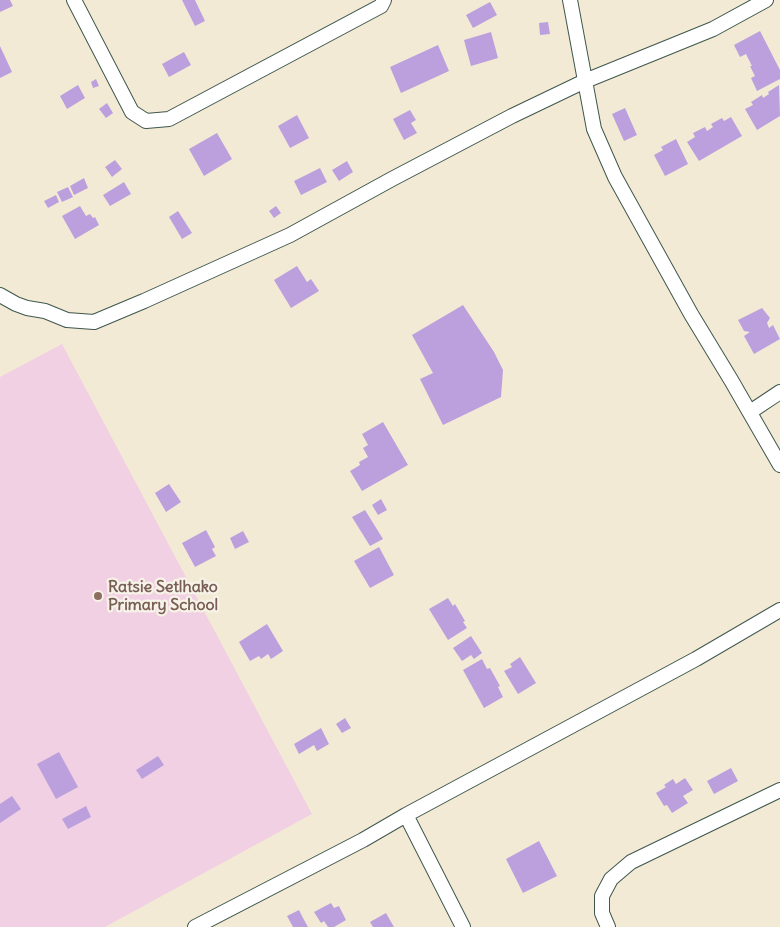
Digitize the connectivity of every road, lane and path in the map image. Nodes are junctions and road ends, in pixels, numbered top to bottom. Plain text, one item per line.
1 (74, 0) edge
2 (384, 0) edge
3 (570, 0) edge
4 (765, 0) edge
5 (585, 81) junction
6 (0, 295) edge
7 (780, 392) edge
8 (750, 412) junction
9 (780, 465) edge
10 (780, 610) edge
11 (780, 790) edge
12 (406, 815) junction
13 (195, 927) edge
14 (463, 927) edge
15 (608, 927) edge

1 - 2 street
3 - 5 street
4 - 5 street
5 - 6 street
5 - 8 street
7 - 8 street
8 - 9 street
10 - 12 street
11 - 15 street
12 - 13 street
12 - 14 street

